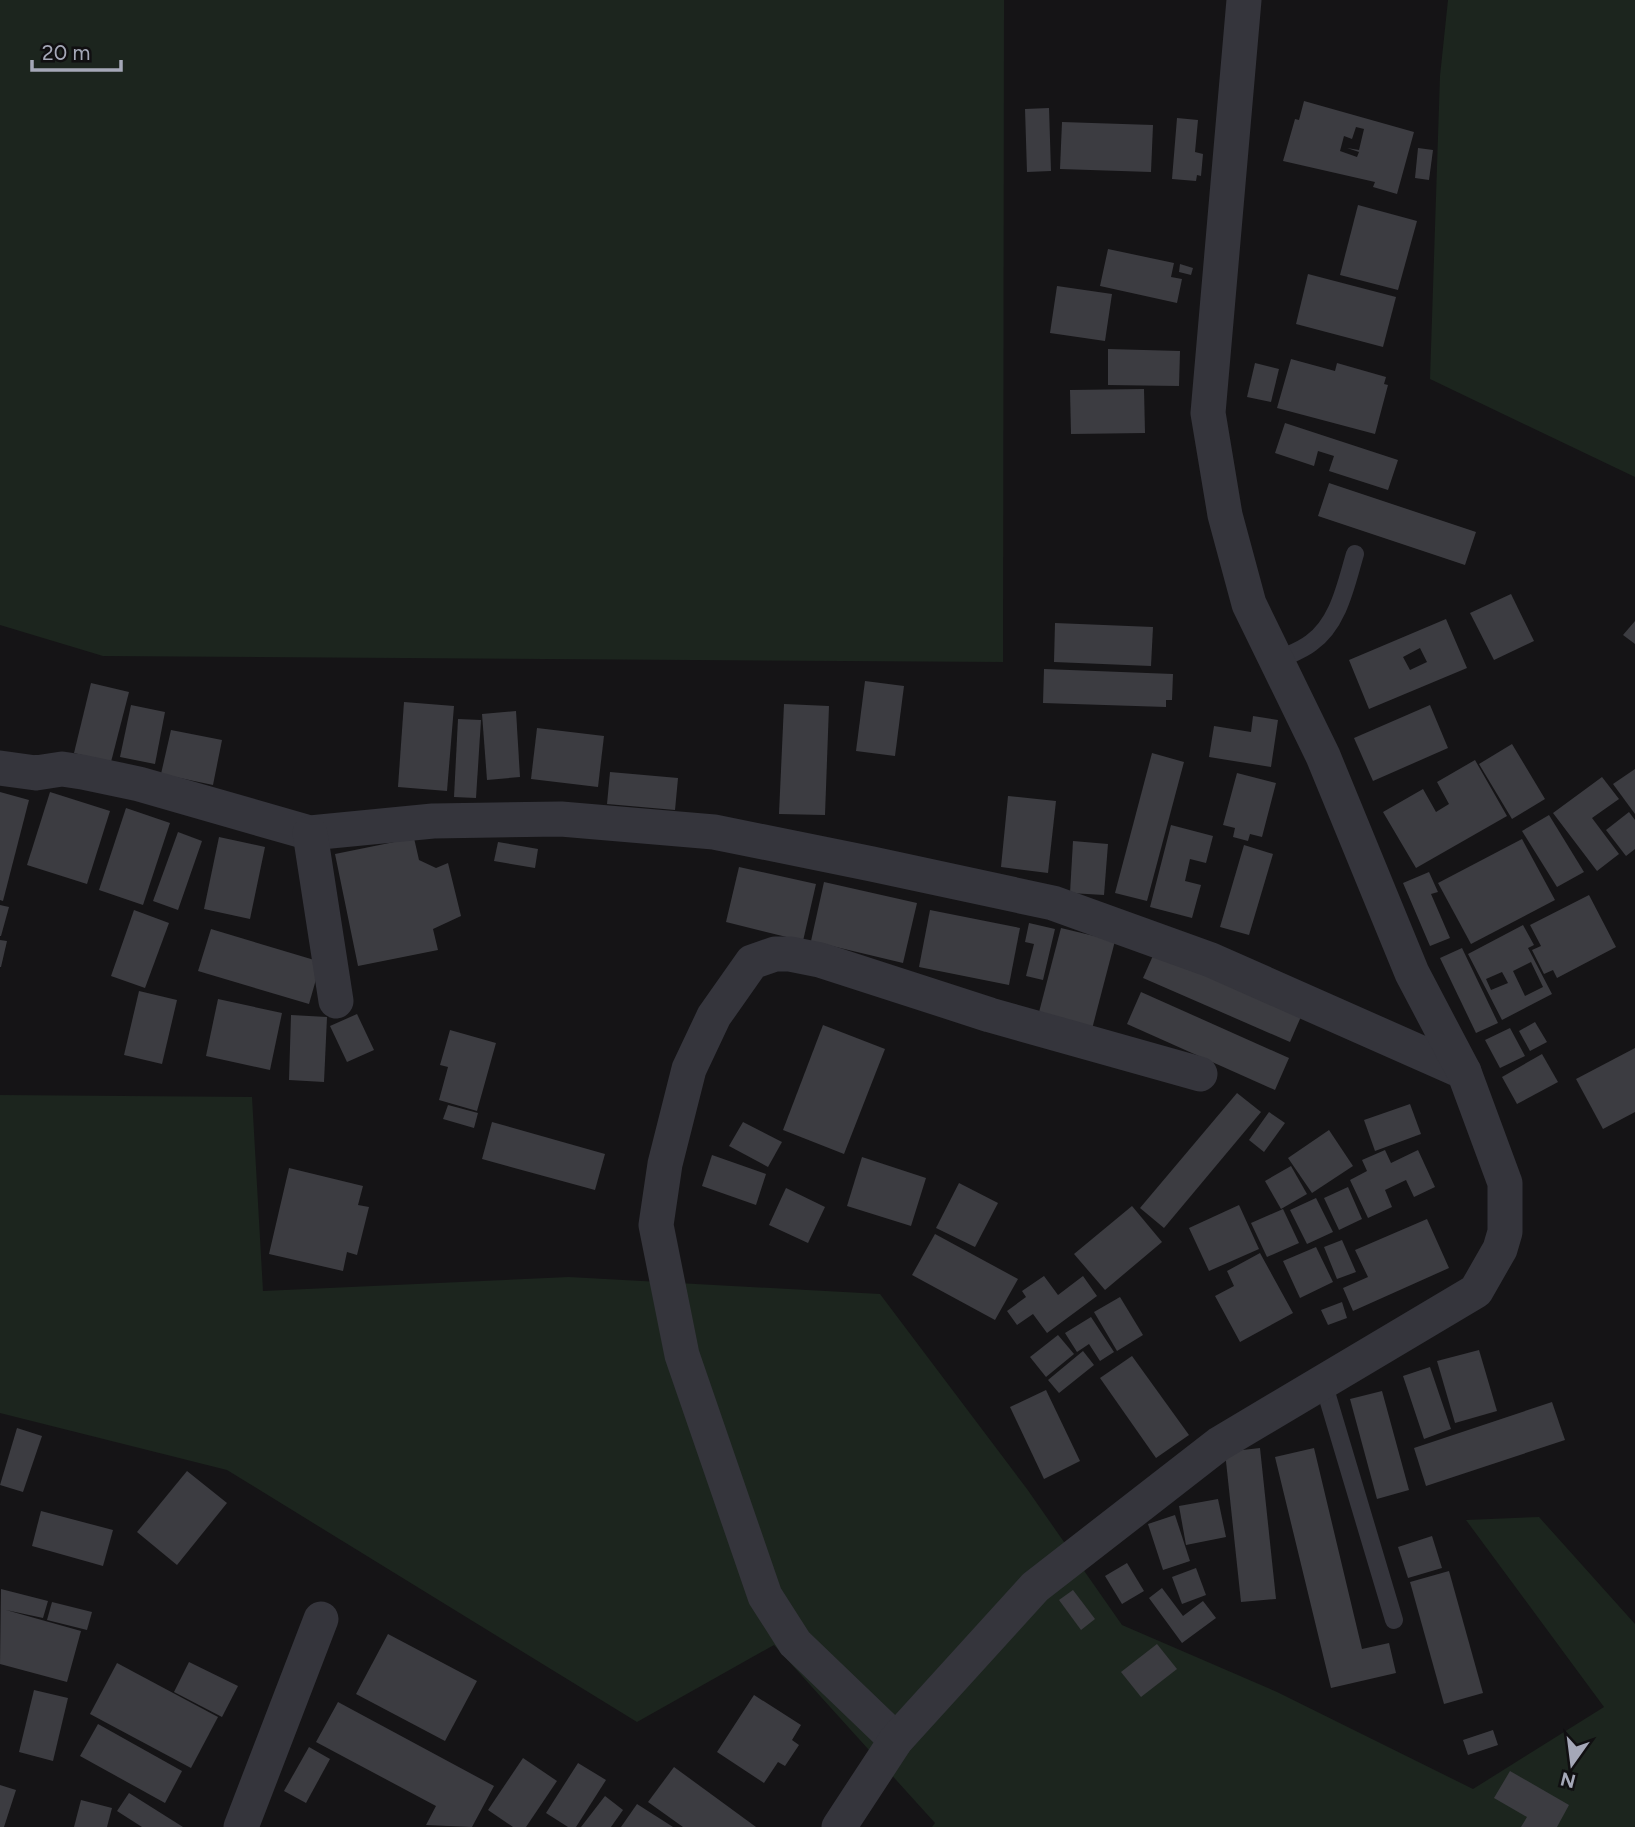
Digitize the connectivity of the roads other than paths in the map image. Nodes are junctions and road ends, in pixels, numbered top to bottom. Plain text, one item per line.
1 (1244, 0) edge
2 (1355, 554) dead end
3 (1276, 661) junction
4 (0, 768) edge
5 (310, 833) junction
6 (336, 1001) dead end
7 (1464, 1072) junction
8 (1200, 1074) dead end
9 (1323, 1382) junction
10 (321, 1619) dead end
11 (1394, 1620) dead end
12 (896, 1740) junction
13 (241, 1827) edge
14 (839, 1827) edge

1 - 3 street
2 - 3 lane
3 - 7 street
4 - 5 street
5 - 6 street
5 - 7 street
7 - 9 street
8 - 12 street
9 - 11 lane
9 - 12 street
10 - 13 street
12 - 14 street

